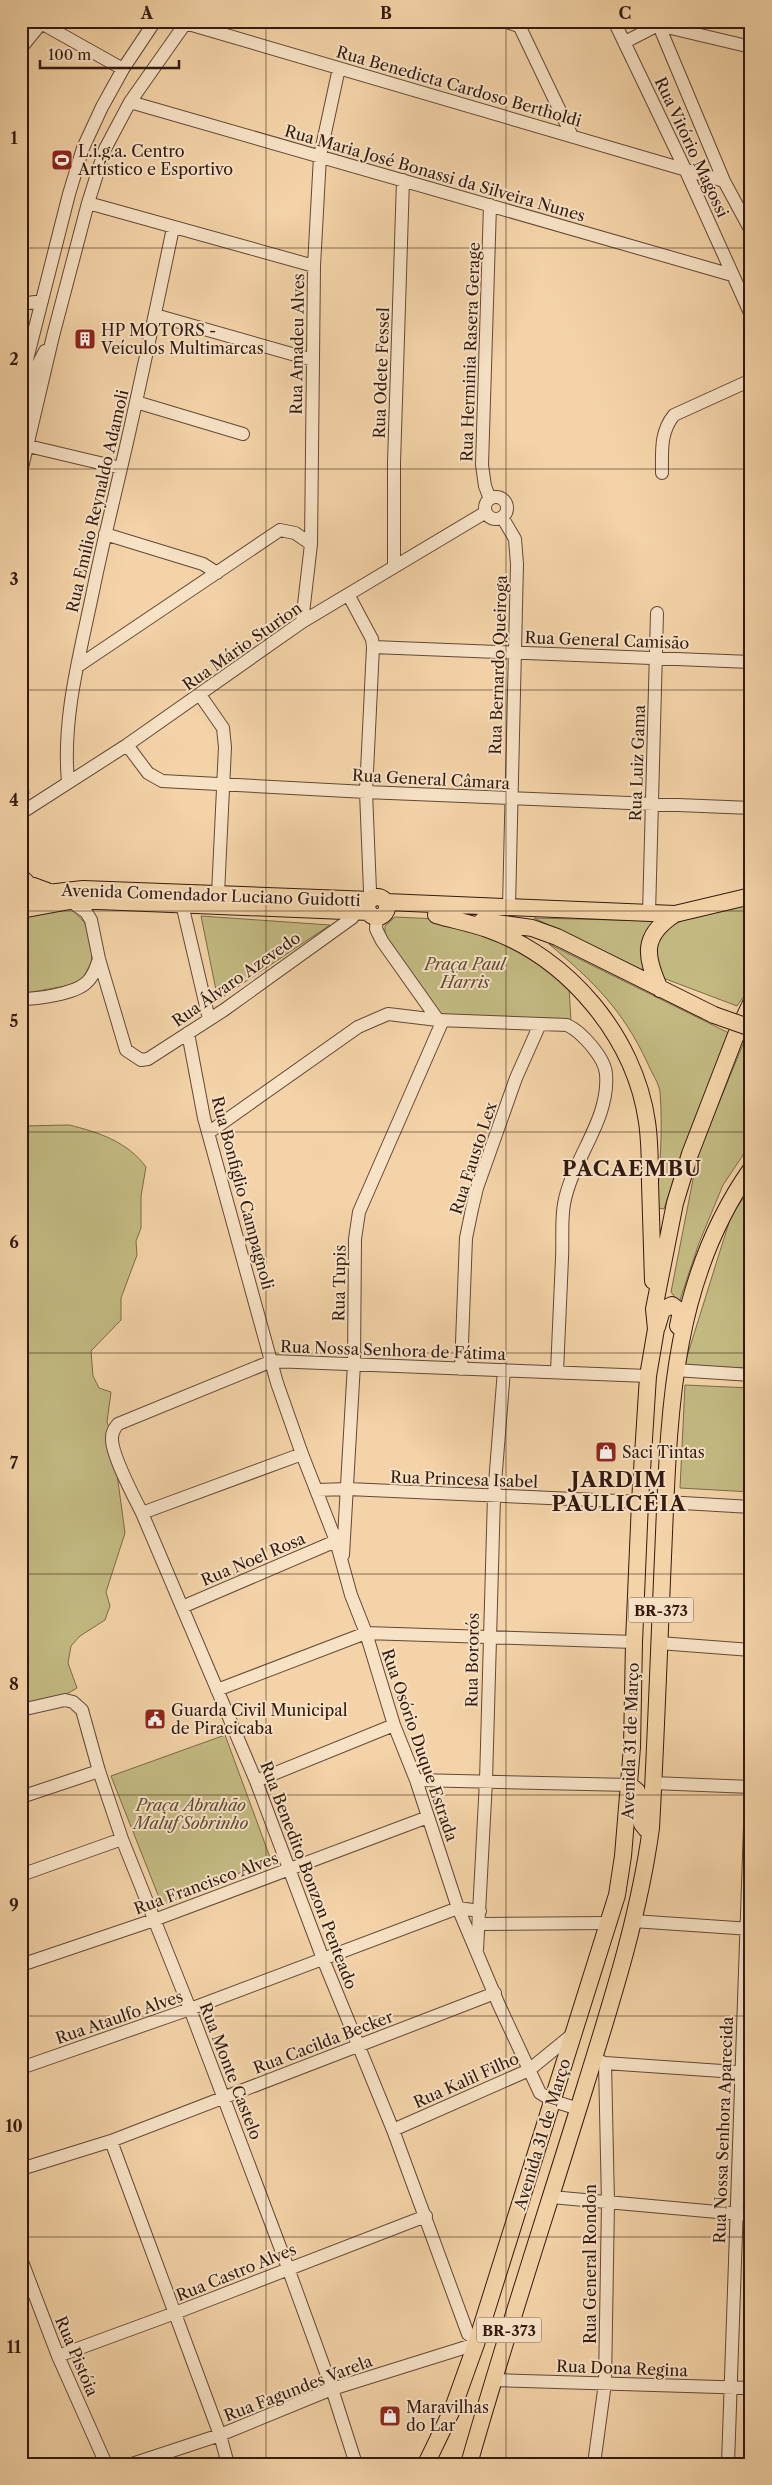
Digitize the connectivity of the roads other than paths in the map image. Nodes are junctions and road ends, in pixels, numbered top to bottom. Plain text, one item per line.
1 (155, 21) edge
2 (504, 21) edge
3 (614, 21) edge
4 (42, 22) edge
5 (186, 22) edge
6 (518, 23) edge
7 (658, 23) edge
8 (625, 42) junction
9 (751, 47) edge
10 (21, 48) edge
11 (339, 68) junction
12 (123, 69) junction
13 (130, 102) junction
14 (102, 106) junction
15 (118, 122) junction
16 (572, 136) junction
17 (83, 148) junction
18 (105, 149) junction
19 (320, 156) junction
20 (685, 170) junction
21 (403, 180) junction
22 (724, 181) junction
23 (88, 203) junction
24 (490, 205) junction
25 (750, 226) edge
26 (173, 228) junction
27 (314, 266) junction
28 (732, 275) junction
29 (42, 301) junction
30 (21, 304) edge
31 (155, 315) junction
32 (751, 315) edge
33 (53, 336) junction
34 (313, 360) junction
35 (22, 378) edge
36 (751, 380) edge
37 (136, 402) junction
38 (21, 427) edge
39 (243, 434) dead end
40 (28, 446) junction
41 (120, 468) junction
42 (21, 472) edge
43 (662, 473) dead end
44 (490, 498) junction
45 (486, 512) junction
46 (502, 517) junction
47 (105, 534) junction
48 (311, 544) junction
49 (394, 567) junction
50 (217, 573) junction
51 (349, 596) junction
52 (657, 613) dead end
53 (302, 622) junction
54 (373, 647) junction
55 (514, 653) junction
56 (657, 658) junction
57 (751, 662) edge
58 (78, 666) junction
59 (200, 695) junction
60 (127, 745) junction
61 (68, 782) junction
62 (223, 785) junction
63 (366, 792) junction
64 (511, 798) junction
65 (652, 804) junction
66 (751, 808) edge
67 (21, 813) edge
68 (21, 877) edge
69 (49, 891) junction
70 (218, 894) junction
71 (21, 896) edge
72 (751, 896) edge
73 (98, 901) junction
74 (70, 902) junction
75 (182, 904) junction
76 (509, 907) junction
77 (374, 908) junction
78 (21, 910) edge
79 (649, 914) junction
80 (675, 914) junction
81 (436, 915) junction
82 (90, 920) junction
83 (99, 959) junction
84 (660, 989) junction
85 (21, 999) edge
86 (751, 1003) edge
87 (209, 1019) junction
88 (440, 1020) junction
89 (540, 1024) junction
90 (751, 1028) edge
91 (188, 1033) junction
92 (208, 1133) junction
93 (751, 1169) edge
94 (654, 1309) junction
95 (655, 1336) junction
96 (272, 1361) junction
97 (354, 1364) junction
98 (461, 1368) junction
99 (504, 1370) junction
100 (675, 1370) junction
101 (557, 1372) junction
102 (751, 1375) edge
103 (648, 1376) junction
104 (670, 1414) junction
105 (118, 1424) joint
106 (302, 1454) junction
107 (348, 1489) junction
108 (316, 1490) junction
109 (494, 1496) junction
110 (640, 1502) junction
111 (666, 1502) junction
112 (751, 1507) edge
113 (142, 1513) junction
114 (336, 1541) junction
115 (342, 1565) junction
116 (182, 1607) junction
117 (366, 1633) junction
118 (488, 1639) junction
119 (634, 1642) junction
120 (659, 1642) junction
121 (751, 1650) edge
122 (217, 1690) junction
123 (21, 1710) edge
124 (394, 1725) junction
125 (632, 1747) junction
126 (655, 1752) junction
127 (99, 1771) junction
128 (416, 1780) junction
129 (256, 1781) junction
130 (486, 1781) junction
131 (653, 1783) junction
132 (630, 1785) junction
133 (751, 1787) edge
134 (21, 1797) edge
135 (751, 1798) edge
136 (428, 1817) junction
137 (651, 1828) junction
138 (122, 1838) junction
139 (291, 1870) junction
140 (21, 1875) edge
141 (458, 1908) junction
142 (480, 1917) junction
143 (154, 1920) junction
144 (633, 1921) junction
145 (610, 1923) junction
146 (748, 1929) edge
147 (477, 1950) junction
148 (323, 1959) junction
149 (21, 1965) edge
150 (494, 1992) junction
151 (190, 2009) junction
152 (573, 2034) junction
153 (360, 2046) junction
154 (599, 2061) junction
155 (21, 2068) edge
156 (529, 2070) junction
157 (746, 2073) edge
158 (224, 2098) junction
159 (553, 2101) junction
160 (578, 2109) junction
161 (393, 2130) junction
162 (111, 2141) junction
163 (21, 2169) edge
164 (551, 2197) junction
165 (608, 2203) junction
166 (736, 2214) junction
167 (751, 2215) edge
168 (426, 2216) junction
169 (21, 2259) edge
170 (288, 2268) junction
171 (175, 2313) junction
172 (477, 2342) junction
173 (58, 2356) junction
174 (493, 2380) junction
175 (605, 2383) junction
176 (730, 2387) junction
177 (751, 2388) edge
178 (332, 2389) junction
179 (220, 2435) junction
180 (106, 2464) edge
181 (132, 2464) edge
182 (228, 2464) edge
183 (356, 2464) edge
184 (426, 2464) edge
185 (469, 2464) edge
186 (594, 2464) edge
187 (728, 2464) edge

1 - 12 street
2 - 6 street
3 - 8 street, Rua Vitório Magossi
4 - 10 street
4 - 12 street
5 - 11 street, Rua Benedicta Cardoso Bertholdi
5 - 13 street
6 - 16 street
7 - 8 street
7 - 9 street
7 - 22 street, Rua Vitório Magossi
8 - 20 street, Rua Vitório Magossi
11 - 16 street, Rua Benedicta Cardoso Bertholdi
11 - 19 street, Rua Amadeu Alves
12 - 14 street
13 - 15 street
13 - 19 street, Rua Maria José Bonassi da Silveira Nunes
14 - 15 street
14 - 17 street
15 - 18 street
16 - 20 street, Rua Benedicta Cardoso Bertholdi
17 - 18 street
17 - 29 street
18 - 23 street
19 - 21 street, Rua Maria José Bonassi da Silveira Nunes
19 - 27 street, Rua Amadeu Alves
20 - 22 street, Rua Benedicta Cardoso Bertholdi
20 - 28 street, Rua Vitório Magossi
21 - 24 street, Rua Maria José Bonassi da Silveira Nunes
21 - 49 street, Rua Odete Fessel
22 - 25 street, Rua Vitório Magossi
23 - 26 street
23 - 33 street
24 - 28 street, Rua Maria José Bonassi da Silveira Nunes
24 - 44 street, Rua Herminia Rasera Gerage
26 - 27 street
26 - 31 street, Rua Emílio Reynaldo Adamoli
27 - 34 street, Rua Amadeu Alves
28 - 32 street, Rua Vitório Magossi
29 - 30 street
29 - 35 street
31 - 34 street
31 - 37 street, Rua Emílio Reynaldo Adamoli
33 - 38 street
33 - 40 street
34 - 48 street, Rua Amadeu Alves
36 - 43 street
37 - 39 street
37 - 41 street, Rua Emílio Reynaldo Adamoli
40 - 41 street
40 - 42 street
41 - 47 street, Rua Emílio Reynaldo Adamoli
44 - 45 street
44 - 46 street
45 - 46 street
45 - 49 street, Rua Mário Sturion
46 - 55 street, Rua Bernardo Queiroga
47 - 50 street
47 - 58 street, Rua Emílio Reynaldo Adamoli
48 - 50 street
48 - 53 street, Rua Amadeu Alves
49 - 51 street, Rua Mário Sturion
50 - 58 street
51 - 53 street, Rua Mário Sturion
51 - 54 street
52 - 56 street, Rua Luiz Gama
53 - 59 street, Rua Mário Sturion
54 - 55 street, Rua General Camisão
54 - 63 street
55 - 56 street, Rua General Camisão
55 - 64 street, Rua Bernardo Queiroga
56 - 57 street, Rua General Camisão
56 - 65 street, Rua Luiz Gama
58 - 61 street, Rua Emílio Reynaldo Adamoli
59 - 60 street, Rua Mário Sturion
59 - 62 street
60 - 61 street, Rua Mário Sturion
60 - 62 street, Rua General Câmara
61 - 67 street, Rua Mário Sturion
62 - 63 street, Rua General Câmara
62 - 70 street
63 - 64 street, Rua General Câmara
63 - 77 street
64 - 65 street, Rua General Câmara
64 - 76 street, Rua Bernardo Queiroga
65 - 66 street, Rua General Câmara
65 - 79 street, Rua Luiz Gama
68 - 69 main road
69 - 70 main road, Avenida Comendador Luciano Guidotti
69 - 71 main road, Avenida Comendador Luciano Guidotti
70 - 77 main road, Avenida Comendador Luciano Guidotti
72 - 80 main road, Avenida Comendador Luciano Guidotti
73 - 74 main road, Avenida Comendador Luciano Guidotti
73 - 75 main road, Avenida Comendador Luciano Guidotti
73 - 82 street
74 - 78 main road, Avenida Comendador Luciano Guidotti
74 - 82 street
75 - 77 main road, Avenida Comendador Luciano Guidotti
75 - 87 street
76 - 77 main road, Avenida Comendador Luciano Guidotti
76 - 79 main road, Avenida Comendador Luciano Guidotti
77 - 81 main road, Avenida Comendador Luciano Guidotti
77 - 87 street, Rua Álvaro Azevedo
77 - 88 street
79 - 80 main road, Avenida Comendador Luciano Guidotti
80 - 84 main road
81 - 84 main road, Avenida Comendador Luciano Guidotti
81 - 94 main road
82 - 83 street
83 - 85 street
83 - 91 street, Rua Álvaro Azevedo
84 - 90 main road, Avenida Comendador Luciano Guidotti, bridge
86 - 94 main road, Avenida 31 de Março / BR-373
87 - 91 street, Rua Álvaro Azevedo
88 - 89 street
88 - 92 street
88 - 97 street, Rua Tupis
89 - 98 street, Rua Fausto Lex
89 - 101 street
91 - 92 street, Rua Bonfiglio Campagnoli
92 - 96 street, Rua Bonfiglio Campagnoli
93 - 100 main road, Avenida 31 de Março / BR-373
94 - 95 main road, Avenida 31 de Março / BR-373
95 - 100 main road
95 - 103 main road, Avenida 31 de Março / BR-373
95 - 104 main road
96 - 97 street, Rua Nossa Senhora de Fátima
96 - 105 street, Rua Nossa Senhora de Fátima
96 - 106 street, Rua Osório Duque Estrada
97 - 98 street, Rua Nossa Senhora de Fátima
97 - 107 street, Rua Tupis
98 - 99 street, Rua Nossa Senhora de Fátima
99 - 101 street, Rua Nossa Senhora de Fátima
99 - 109 street, Rua Bororós
100 - 102 street
100 - 104 main road, Avenida 31 de Março / BR-373
101 - 103 street, Rua Nossa Senhora de Fátima
103 - 110 main road, Avenida 31 de Março / BR-373
104 - 111 main road, Avenida 31 de Março / BR-373
105 - 113 street, Rua Benedito Bonzon Penteado
106 - 108 street, Rua Osório Duque Estrada
106 - 113 street
107 - 108 street, Rua Princesa Isabel
107 - 109 street, Rua Princesa Isabel
107 - 115 street, Rua Tupis
108 - 114 street, Rua Osório Duque Estrada
109 - 110 street, Rua Princesa Isabel
109 - 118 street, Rua Bororós
110 - 119 main road, Avenida 31 de Março / BR-373
111 - 112 street
111 - 120 main road, Avenida 31 de Março / BR-373
113 - 116 street, Rua Benedito Bonzon Penteado
114 - 115 street, Rua Osório Duque Estrada
114 - 116 street, Rua Noel Rosa
115 - 117 street, Rua Osório Duque Estrada
116 - 122 street, Rua Benedito Bonzon Penteado
117 - 118 street
117 - 122 street
117 - 124 street, Rua Osório Duque Estrada
118 - 119 street
118 - 130 street, Rua Bororós
119 - 125 main road, Avenida 31 de Março / BR-373
120 - 121 street
120 - 126 main road, Avenida 31 de Março / BR-373
122 - 129 street, Rua Benedito Bonzon Penteado
123 - 127 street, Rua Monte Castelo
124 - 128 street, Rua Osório Duque Estrada
124 - 129 street
125 - 126 main road
125 - 132 main road, Avenida 31 de Março / BR-373
126 - 131 main road, Avenida 31 de Março / BR-373
127 - 134 street
127 - 138 street, Rua Monte Castelo
128 - 130 street
128 - 136 street, Rua Osório Duque Estrada
129 - 139 street, Rua Benedito Bonzon Penteado
130 - 132 street
130 - 142 street, Rua Bororós
131 - 133 street
131 - 137 main road, Avenida 31 de Março / BR-373
132 - 137 main road
132 - 145 main road, Avenida 31 de Março / BR-373
135 - 146 street, Rua Nossa Senhora Aparecida
136 - 139 street, Rua Francisco Alves
136 - 141 street, Rua Osório Duque Estrada
137 - 144 main road, Avenida 31 de Março / BR-373
138 - 140 street
138 - 143 street, Rua Monte Castelo
139 - 143 street, Rua Francisco Alves
139 - 148 street, Rua Benedito Bonzon Penteado
141 - 142 street, Rua Ataulfo Alves
141 - 147 street, Rua Osório Duque Estrada
141 - 148 street, Rua Ataulfo Alves
142 - 145 street, Rua Ataulfo Alves
142 - 147 street, Rua Bororós
143 - 149 street, Rua Francisco Alves
143 - 151 street, Rua Monte Castelo
144 - 146 street
144 - 154 main road, Avenida 31 de Março / BR-373
145 - 152 main road, Avenida 31 de Março / BR-373
146 - 157 street, Rua Nossa Senhora Aparecida
147 - 150 street, Rua Osório Duque Estrada
148 - 151 street, Rua Ataulfo Alves
148 - 153 street, Rua Benedito Bonzon Penteado
150 - 153 street, Rua Cacilda Becker
150 - 156 street, Rua Osório Duque Estrada
151 - 155 street, Rua Ataulfo Alves
151 - 158 street, Rua Monte Castelo
152 - 156 street, Rua Kalil Filho
152 - 159 main road, Avenida 31 de Março / BR-373
153 - 158 street, Rua Cacilda Becker
153 - 161 street, Rua Benedito Bonzon Penteado
154 - 157 street
154 - 160 main road, Avenida 31 de Março / BR-373
154 - 165 street, Rua General Rondon
156 - 159 street, Rua Osório Duque Estrada
156 - 161 street, Rua Kalil Filho
157 - 166 street, Rua Nossa Senhora Aparecida
158 - 162 street, Rua Cacilda Becker
158 - 170 street, Rua Monte Castelo
159 - 160 street, Rua Osório Duque Estrada
159 - 172 main road, Avenida 31 de Março / BR-373
160 - 164 main road, Avenida 31 de Março / BR-373
161 - 168 street, Rua Benedito Bonzon Penteado
162 - 163 street, Rua Cacilda Becker
162 - 171 street
164 - 165 street
164 - 174 main road, Avenida 31 de Março / BR-373
165 - 166 street
165 - 175 street, Rua General Rondon
166 - 167 street
166 - 176 street, Rua Nossa Senhora Aparecida
168 - 170 street, Rua Castro Alves
168 - 172 street, Rua Benedito Bonzon Penteado
169 - 173 street, Rua Pistóia
170 - 171 street, Rua Castro Alves
170 - 178 street, Rua Monte Castelo
171 - 173 street, Rua Castro Alves
171 - 179 street
172 - 178 street, Rua Fagundes Varela
172 - 184 main road, Avenida 31 de Março / BR-373
173 - 180 street, Rua Pistóia
174 - 175 street, Rua Dona Regina
174 - 185 main road, Avenida 31 de Março / BR-373
175 - 176 street, Rua Dona Regina
175 - 186 street, Rua General Rondon
176 - 177 street, Rua Dona Regina
176 - 187 street, Rua Nossa Senhora Aparecida
178 - 179 street, Rua Fagundes Varela
178 - 183 street, Rua Monte Castelo
179 - 181 street, Rua Fagundes Varela
179 - 182 street

